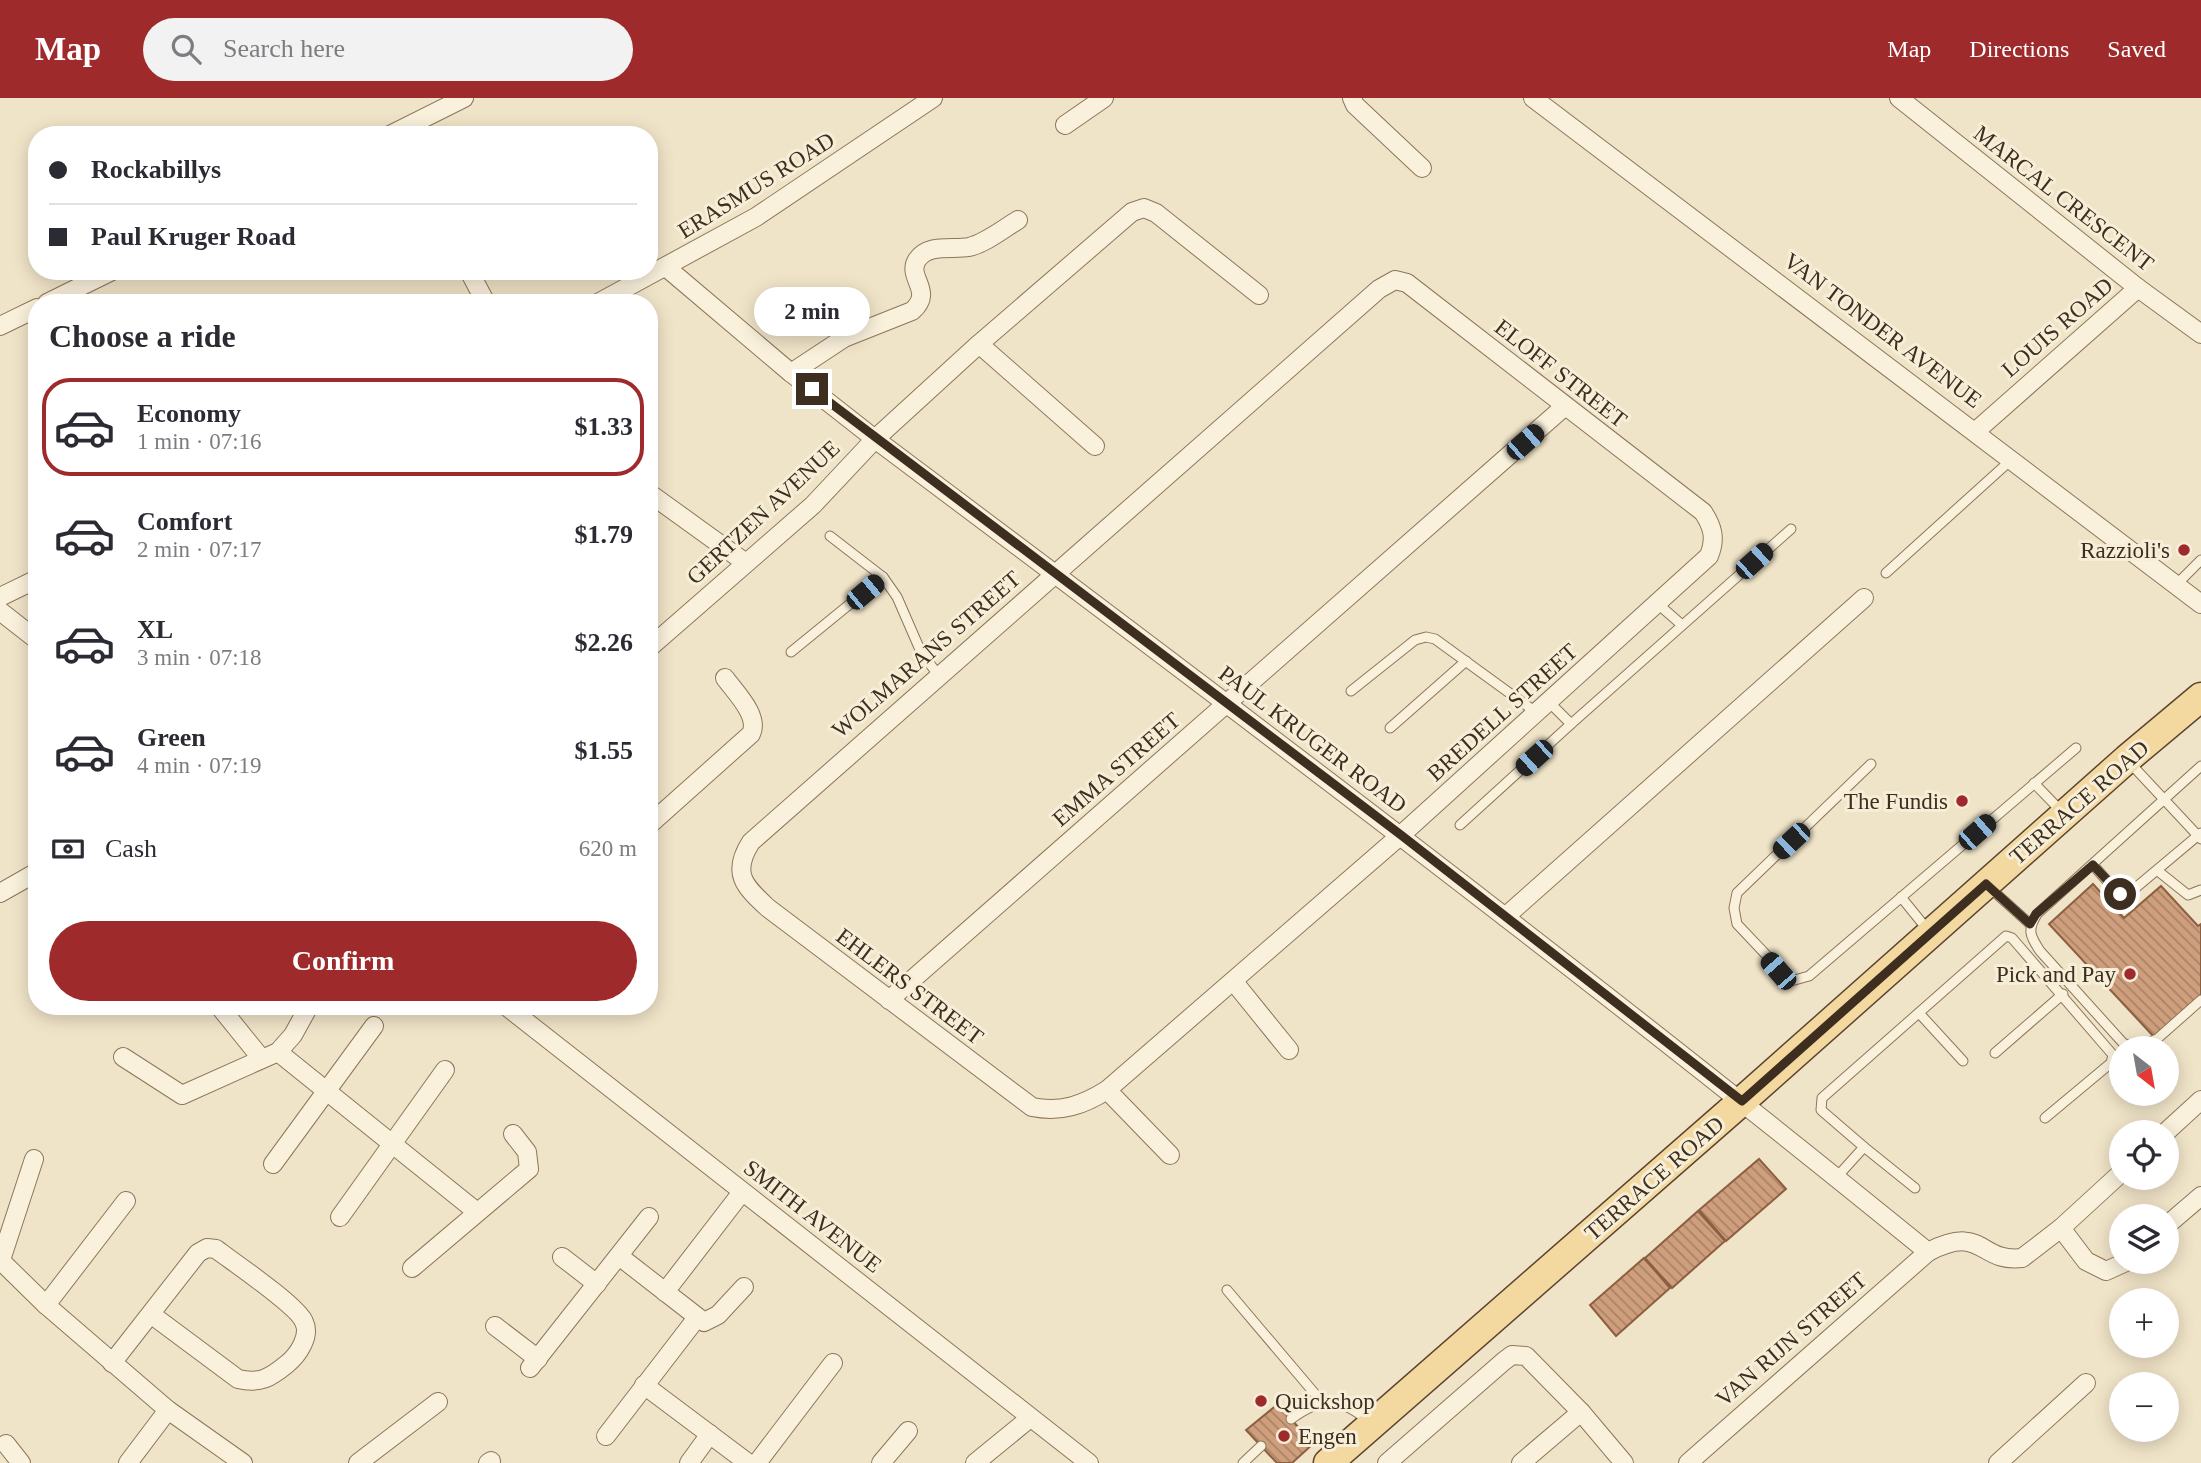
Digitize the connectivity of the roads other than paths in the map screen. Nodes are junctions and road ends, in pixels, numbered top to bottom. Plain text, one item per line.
1 (464, 98) edge
2 (933, 98) edge
3 (1104, 98) edge
4 (1352, 98) edge
5 (1533, 98) edge
6 (1899, 98) edge
7 (1065, 125) dead end
8 (410, 126) edge
9 (1422, 168) dead end
10 (1018, 220) dead end
11 (667, 268) junction
12 (658, 273) edge
13 (93, 280) edge
14 (643, 280) edge
15 (1379, 289) joint
16 (2138, 289) junction
17 (65, 294) edge
18 (616, 294) edge
19 (1259, 295) dead end
20 (28, 312) edge
21 (0, 326) edge
22 (2201, 334) edge
23 (979, 344) junction
24 (791, 373) junction
25 (1564, 407) junction
26 (1976, 431) junction
27 (875, 439) junction
28 (1095, 446) dead end
29 (2013, 459) junction
30 (658, 499) edge
31 (1709, 521) joint
32 (1791, 529) dead end
33 (830, 536) dead end
34 (2201, 560) edge
35 (746, 563) junction
36 (1055, 573) junction
37 (1886, 573) dead end
38 (883, 577) junction
39 (28, 583) edge
40 (2176, 584) junction
41 (0, 597) edge
42 (1864, 597) dead end
43 (1658, 604) junction
44 (2201, 604) edge
45 (0, 611) edge
46 (1682, 625) junction
47 (28, 633) edge
48 (658, 640) edge
49 (791, 652) dead end
50 (1465, 661) junction
51 (939, 676) junction
52 (725, 678) dead end
53 (1351, 691) dead end
54 (2201, 697) edge
55 (1226, 705) junction
56 (1543, 707) junction
57 (1570, 724) junction
58 (1390, 729) dead end
59 (2076, 748) dead end
60 (2127, 759) junction
61 (1871, 764) dead end
62 (2201, 766) edge
63 (2034, 783) junction
64 (2165, 800) junction
65 (2064, 815) junction
66 (658, 817) edge
67 (1460, 825) dead end
68 (1401, 835) junction
69 (2200, 836) edge
70 (2093, 865) junction
71 (740, 870) joint
72 (2158, 871) junction
73 (28, 877) edge
74 (1986, 884) junction
75 (2201, 890) edge
76 (0, 893) edge
77 (1901, 897) junction
78 (1505, 917) junction
79 (2030, 924) junction
80 (1931, 933) junction
81 (1234, 982) junction
82 (2063, 994) junction
83 (889, 1000) junction
84 (2201, 1000) edge
85 (1919, 1013) junction
86 (228, 1015) edge
87 (304, 1015) edge
88 (517, 1015) edge
89 (374, 1026) dead end
90 (2116, 1036) edge
91 (2160, 1036) edge
92 (1289, 1049) dead end
93 (1995, 1053) dead end
94 (270, 1055) junction
95 (123, 1057) dead end
96 (1963, 1061) dead end
97 (445, 1070) dead end
98 (1107, 1090) junction
99 (326, 1091) junction
100 (2201, 1100) edge
101 (1742, 1101) junction
102 (1068, 1108) joint
103 (2045, 1118) dead end
104 (2179, 1120) edge
105 (513, 1134) dead end
106 (391, 1143) junction
107 (1864, 1147) junction
108 (1170, 1155) dead end
109 (34, 1158) dead end
110 (273, 1164) dead end
111 (1836, 1178) junction
112 (2109, 1184) edge
113 (1915, 1188) dead end
114 (743, 1192) junction
115 (2201, 1196) edge
116 (126, 1201) dead end
117 (477, 1212) junction
118 (2179, 1215) edge
119 (340, 1217) dead end
120 (649, 1217) dead end
121 (2061, 1228) junction
122 (1928, 1252) junction
123 (620, 1256) junction
124 (562, 1257) dead end
125 (1, 1260) edge
126 (412, 1268) dead end
127 (2109, 1270) edge
128 (597, 1284) junction
129 (744, 1287) dead end
130 (1227, 1290) dead end
131 (665, 1292) junction
132 (46, 1305) junction
133 (152, 1315) junction
134 (695, 1319) junction
135 (495, 1326) dead end
136 (112, 1363) junction
137 (833, 1363) dead end
138 (2086, 1383) dead end
139 (644, 1385) junction
140 (1321, 1401) junction
141 (438, 1402) dead end
142 (168, 1410) junction
143 (1581, 1412) junction
144 (1030, 1418) junction
145 (1292, 1419) dead end
146 (1372, 1424) junction
147 (908, 1431) dead end
148 (710, 1434) junction
149 (606, 1436) dead end
150 (6, 1444) dead end
151 (1261, 1446) dead end
152 (21, 1463) edge
153 (128, 1463) edge
154 (243, 1463) edge
155 (358, 1463) edge
156 (689, 1463) edge
157 (748, 1463) edge
158 (757, 1463) edge
159 (881, 1463) edge
160 (975, 1463) edge
161 (1089, 1463) edge
162 (1242, 1463) edge
163 (1328, 1463) edge
164 (1387, 1463) edge
165 (1521, 1463) edge
166 (1624, 1463) edge
167 (1688, 1463) edge
168 (1997, 1463) edge

1 - 8 street
2 - 11 street, ERASMUS ROAD
3 - 7 street
4 - 9 street
5 - 26 street, VAN TONDER AVENUE
6 - 16 street, MARCAL CRESCENT
10 - 24 street
11 - 12 street, ERASMUS ROAD
11 - 24 street, PAUL KRUGER ROAD
13 - 17 street
14 - 18 street, ERASMUS ROAD
15 - 25 street, ELOFF STREET
15 - 36 street, WOLMARANS STREET
16 - 22 street, MARCAL CRESCENT
16 - 26 street, LOUIS ROAD
19 - 23 street, GERTZEN AVENUE
20 - 21 street
23 - 27 street, GERTZEN AVENUE
23 - 28 street
24 - 27 street, PAUL KRUGER ROAD
25 - 31 street, ELOFF STREET
25 - 55 street, EMMA STREET
26 - 29 street, VAN TONDER AVENUE
27 - 35 street, GERTZEN AVENUE
27 - 36 street, PAUL KRUGER ROAD
29 - 37 lane
29 - 40 street, VAN TONDER AVENUE
30 - 35 street
31 - 43 street, BREDELL STREET
32 - 46 lane
33 - 38 lane
34 - 40 lane
35 - 48 street, GERTZEN AVENUE
36 - 51 street, WOLMARANS STREET
36 - 55 street, PAUL KRUGER ROAD
38 - 49 lane
38 - 51 lane
39 - 41 street
40 - 44 street, VAN TONDER AVENUE
42 - 78 street
43 - 46 lane
43 - 56 street, BREDELL STREET
45 - 47 street
46 - 57 lane
50 - 53 lane
50 - 56 lane
50 - 58 lane
51 - 71 street, WOLMARANS STREET
52 - 66 street
54 - 60 main road, TERRACE ROAD
55 - 68 street, PAUL KRUGER ROAD
55 - 83 street, EMMA STREET
56 - 57 lane
56 - 68 street, BREDELL STREET
57 - 67 lane
59 - 63 lane
60 - 64 lane
60 - 65 main road, TERRACE ROAD
61 - 77 lane
62 - 64 lane
63 - 65 lane
63 - 77 lane
64 - 69 lane
64 - 70 lane
65 - 74 main road, TERRACE ROAD
68 - 78 street, PAUL KRUGER ROAD
68 - 81 street, BREDELL STREET
69 - 72 lane
70 - 72 lane
70 - 79 lane
71 - 83 street, EHLERS STREET
72 - 75 lane
73 - 76 street
74 - 79 lane
74 - 80 main road, TERRACE ROAD
77 - 80 lane
78 - 101 street, PAUL KRUGER ROAD
79 - 90 lane
80 - 101 main road, TERRACE ROAD
81 - 92 street
81 - 98 street, BREDELL STREET
82 - 85 lane
82 - 93 lane
82 - 103 lane
83 - 102 street, EHLERS STREET
84 - 91 lane
85 - 96 lane
85 - 107 lane
86 - 94 street
87 - 94 street
88 - 114 street, SMITH AVENUE
89 - 99 street
94 - 95 street
94 - 99 street
97 - 106 street
98 - 102 street, BREDELL STREET
98 - 108 street
99 - 106 street
99 - 110 street
100 - 104 street
101 - 111 street, PAUL KRUGER ROAD
101 - 146 main road, TERRACE ROAD
105 - 117 street
106 - 117 street
106 - 119 street
107 - 111 lane
107 - 113 lane
109 - 125 street
111 - 122 street, PAUL KRUGER ROAD
112 - 121 street
114 - 131 street
114 - 144 street, SMITH AVENUE
115 - 118 street
116 - 132 street
117 - 126 street
120 - 123 street
121 - 122 street
121 - 127 street
122 - 167 street, VAN RIJN STREET
123 - 128 street
123 - 131 street
124 - 128 street
125 - 132 street
128 - 135 street
129 - 134 street
130 - 140 lane
131 - 134 street
132 - 136 street
133 - 133 street
133 - 136 street
134 - 139 street
136 - 142 street
137 - 158 street
138 - 168 street
139 - 148 street
139 - 149 street
140 - 145 lane
140 - 146 lane
141 - 155 street
142 - 153 street
142 - 154 street
143 - 164 street
143 - 165 street
143 - 166 street
144 - 160 street
144 - 161 street, SMITH AVENUE
146 - 163 main road, TERRACE ROAD
147 - 159 street
148 - 156 street
148 - 157 street
150 - 152 street
151 - 162 lane

